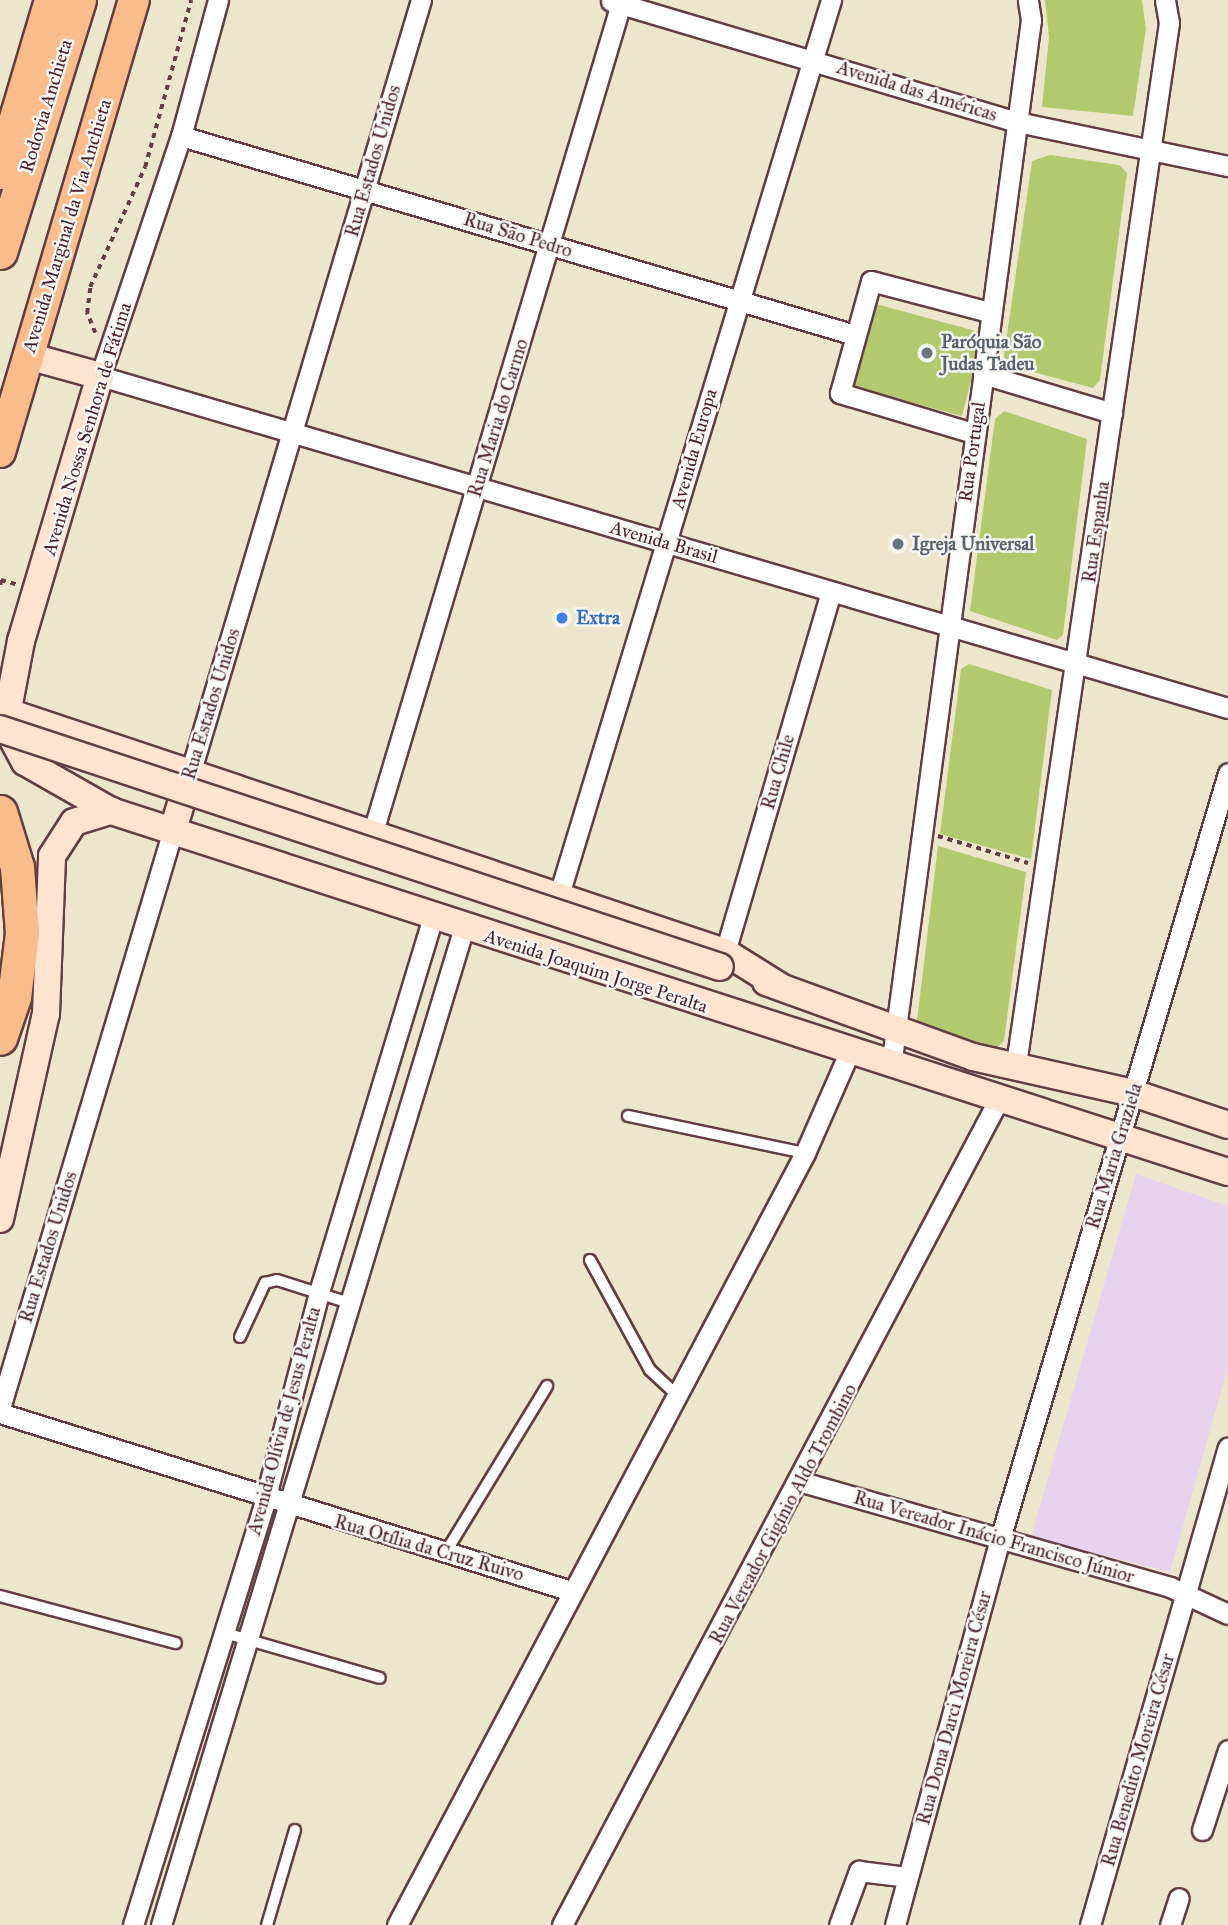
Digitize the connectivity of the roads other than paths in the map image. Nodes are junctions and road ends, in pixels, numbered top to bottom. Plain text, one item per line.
1 (51, 0) edge
2 (79, 0) edge
3 (134, 0) edge
4 (218, 0) edge
5 (421, 0) edge
6 (831, 0) edge
7 (1028, 0) edge
8 (1165, 0) edge
9 (618, 1) edge
10 (812, 60) junction
11 (1017, 122) junction
12 (181, 136) junction
13 (1151, 145) junction
14 (1228, 166) edge
15 (0, 172) edge
16 (366, 186) junction
17 (551, 245) junction
18 (0, 252) edge
19 (736, 302) junction
20 (989, 312) junction
21 (855, 335) junction
22 (28, 356) junction
23 (983, 374) junction
24 (100, 376) junction
25 (1112, 413) junction
26 (293, 430) junction
27 (973, 433) junction
28 (0, 452) edge
29 (477, 487) junction
30 (668, 543) junction
31 (831, 591) junction
32 (950, 627) junction
33 (1078, 666) junction
34 (1228, 708) edge
35 (2, 720) edge
36 (1228, 773) edge
37 (189, 777) junction
38 (111, 811) junction
39 (0, 812) edge
40 (173, 830) junction
41 (372, 835) junction
42 (558, 898) junction
43 (433, 917) junction
44 (464, 927) junction
45 (722, 960) junction
46 (898, 1031) junction
47 (0, 1038) edge
48 (849, 1053) junction
49 (1016, 1064) junction
50 (891, 1066) junction
51 (1133, 1093) junction
52 (999, 1099) junction
53 (628, 1116) dead end
54 (1228, 1125) edge
55 (1121, 1134) junction
56 (805, 1153) junction
57 (1228, 1172) edge
58 (352, 1183) junction
59 (383, 1193) junction
60 (0, 1219) edge
61 (590, 1260) dead end
62 (319, 1292) junction
63 (349, 1303) junction
64 (240, 1337) dead end
65 (547, 1386) dead end
66 (675, 1393) junction
67 (0, 1411) edge
68 (1228, 1448) edge
69 (802, 1482) junction
70 (265, 1500) junction
71 (286, 1507) junction
72 (1000, 1539) junction
73 (444, 1555) junction
74 (571, 1591) junction
75 (1185, 1595) junction
76 (0, 1596) edge
77 (1228, 1614) edge
78 (225, 1633) junction
79 (246, 1639) junction
80 (176, 1643) dead end
81 (380, 1678) dead end
82 (1228, 1751) edge
83 (295, 1830) dead end
84 (1202, 1830) dead end
85 (907, 1877) junction
86 (1180, 1898) dead end
87 (133, 1925) edge
88 (160, 1925) edge
89 (267, 1925) edge
90 (397, 1925) edge
91 (562, 1925) edge
92 (839, 1925) edge
93 (895, 1925) edge
94 (1090, 1925) edge
95 (1170, 1925) edge

1 - 15 highway, Rodovia Anchieta
2 - 18 highway, Rodovia Anchieta
3 - 22 main road, Avenida Marginal da Via Anchieta
4 - 12 street, Avenida Nossa Senhora de Fátima
5 - 16 street, Rua Estados Unidos
6 - 10 street, Avenida Europa
7 - 11 street, Rua Portugal
8 - 13 street, Rua Espanha
9 - 10 street, Avenida das Américas
9 - 17 street, Rua Maria do Carmo
10 - 11 street, Avenida das Américas
10 - 19 street, Avenida Europa
11 - 13 street, Avenida das Américas
11 - 20 street, Rua Portugal
12 - 16 street, Rua São Pedro
12 - 24 street, Avenida Nossa Senhora de Fátima
13 - 14 street, Avenida das Américas
13 - 25 street, Rua Espanha
16 - 17 street, Rua São Pedro
16 - 26 street, Rua Estados Unidos
17 - 19 street, Rua São Pedro
17 - 29 street, Rua Maria do Carmo
19 - 21 street, Rua São Pedro
19 - 30 street, Avenida Europa
20 - 21 street
20 - 23 street, Rua Portugal
21 - 27 street
22 - 24 street
22 - 28 main road, Avenida Marginal da Via Anchieta
23 - 25 street
23 - 27 street, Rua Portugal
24 - 26 street, Avenida Brasil
24 - 35 street, Avenida Nossa Senhora de Fátima
25 - 33 street, Rua Espanha
26 - 29 street, Avenida Brasil
26 - 37 street, Rua Estados Unidos
27 - 32 street, Rua Portugal
29 - 30 street, Avenida Brasil
29 - 41 street, Rua Maria do Carmo
30 - 31 street, Avenida Brasil
30 - 42 street, Avenida Europa
31 - 32 street, Avenida Brasil
31 - 45 street, Rua Chile
32 - 33 street, Avenida Brasil
32 - 46 street, Rua Portugal
33 - 34 street, Avenida Brasil
33 - 49 street, Rua Espanha
35 - 37 street
35 - 38 street, Avenida Nossa Senhora de Fátima
35 - 45 street, bridge
36 - 51 street, Rua Maria Graziela
37 - 40 street, Rua Estados Unidos
37 - 41 street
38 - 40 street, Avenida Joaquim Jorge Peralta
38 - 60 street
39 - 47 highway
40 - 43 street, Avenida Joaquim Jorge Peralta
40 - 67 street, Rua Estados Unidos
41 - 42 street
42 - 45 street
43 - 44 street, Avenida Joaquim Jorge Peralta
43 - 58 street, Avenida Olívia de Jesus Peralta
44 - 48 street, Avenida Joaquim Jorge Peralta
44 - 59 street, Avenida Olívia de Jesus Peralta
45 - 46 street
46 - 49 street
46 - 50 street, Rua Portugal
48 - 50 street, Avenida Joaquim Jorge Peralta
48 - 56 street
49 - 51 street
50 - 52 street, Avenida Joaquim Jorge Peralta
51 - 54 street
51 - 55 street, Rua Maria Graziela
52 - 55 street, Avenida Joaquim Jorge Peralta
52 - 69 street, Rua Vereador Gigínio Aldo Trombino
53 - 56 lane
55 - 57 street, Avenida Joaquim Jorge Peralta
55 - 72 street, Rua Maria Graziela
56 - 66 street
58 - 59 street
58 - 62 street, Avenida Olívia de Jesus Peralta
59 - 63 street, Avenida Olívia de Jesus Peralta
61 - 66 lane
62 - 63 lane
62 - 64 lane
62 - 70 street, Avenida Olívia de Jesus Peralta
63 - 71 street, Avenida Olívia de Jesus Peralta
65 - 73 lane
66 - 74 street
67 - 70 street, Rua Otília da Cruz Ruivo
68 - 75 street, Rua Benedito Moreira César
69 - 72 street, Rua Vereador Inácio Francisco Júnior
69 - 91 street, Rua Vereador Gigínio Aldo Trombino
70 - 71 street, Rua Otília da Cruz Ruivo
70 - 78 street, Avenida Olívia de Jesus Peralta
71 - 73 street, Rua Otília da Cruz Ruivo
71 - 79 street, Avenida Olívia de Jesus Peralta
72 - 75 street, Rua Vereador Inácio Francisco Júnior
72 - 85 street, Rua Dona Darci Moreira César
73 - 74 street, Rua Otília da Cruz Ruivo
74 - 90 street
75 - 77 street, Rua Vereador Inácio Francisco Júnior
75 - 94 street, Rua Benedito Moreira César
76 - 80 lane
78 - 79 lane
78 - 87 street, Avenida Olívia de Jesus Peralta
79 - 81 lane
79 - 88 street, Avenida Olívia de Jesus Peralta
82 - 84 street
83 - 89 lane
85 - 92 street
85 - 93 street, Rua Dona Darci Moreira César
86 - 95 street

